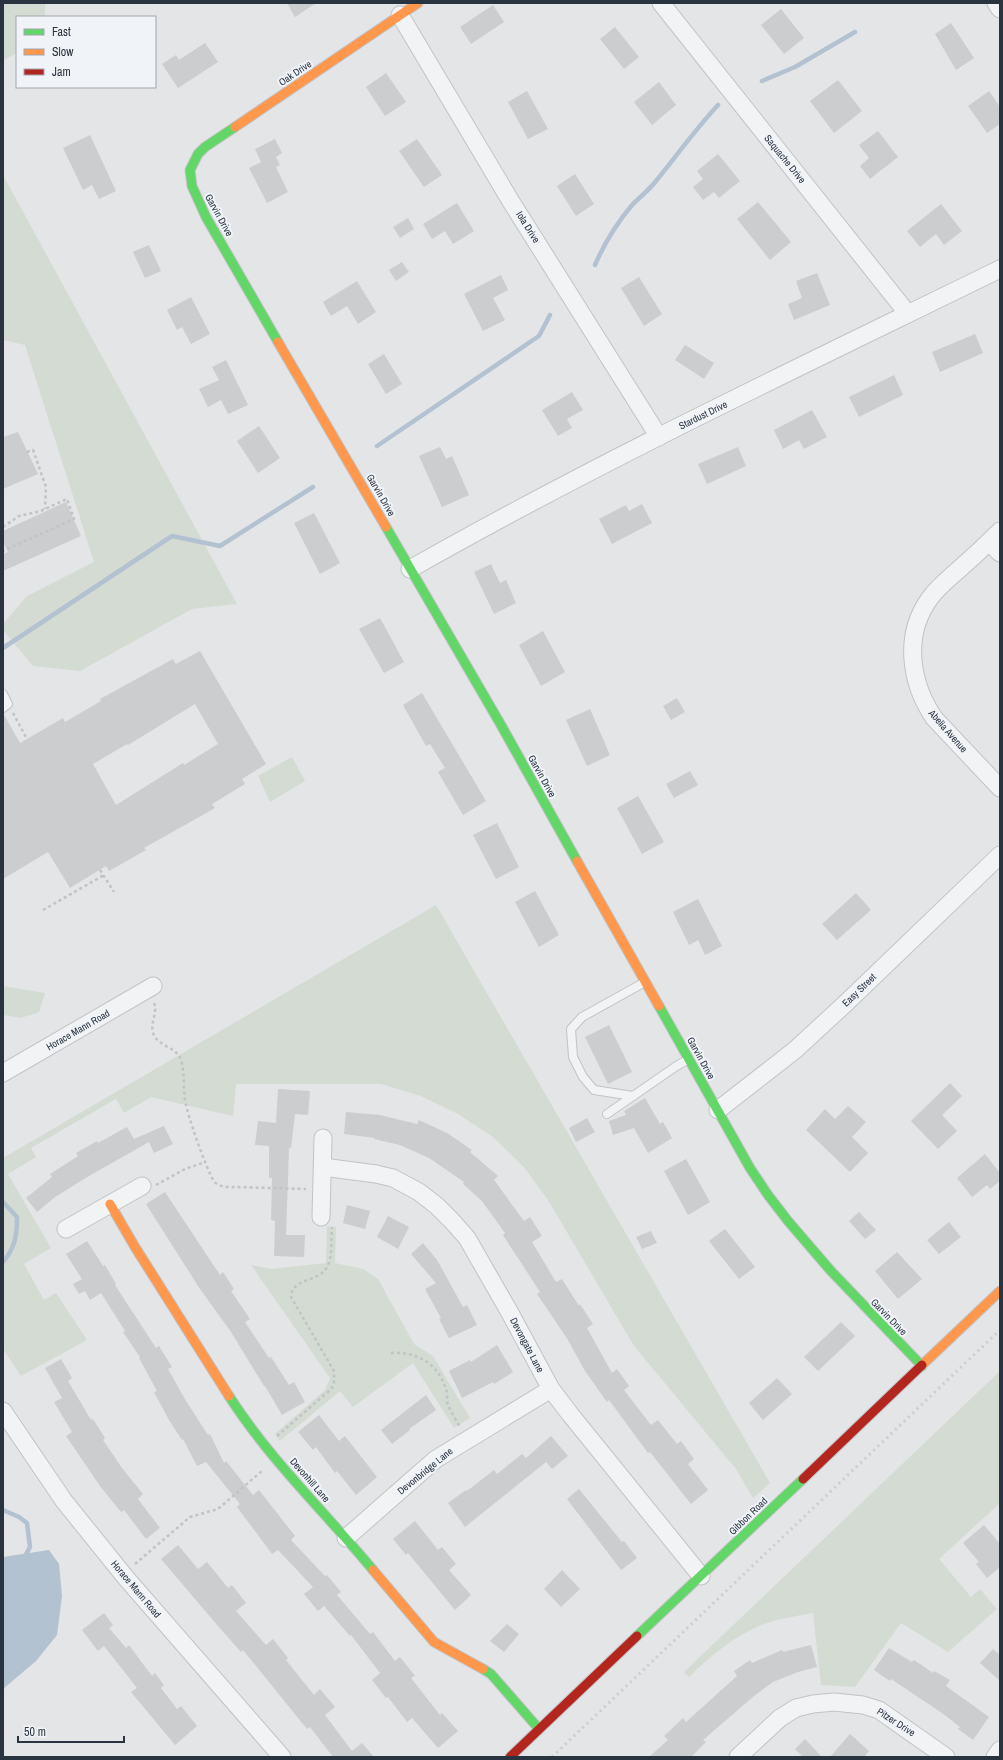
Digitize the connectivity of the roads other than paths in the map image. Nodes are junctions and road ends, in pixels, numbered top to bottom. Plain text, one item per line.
1 (418, 3) edge
2 (661, 3) edge
3 (996, 3) edge
4 (1000, 9) edge
5 (400, 15) junction
6 (191, 167) joint
7 (1000, 269) edge
8 (908, 314) junction
9 (659, 437) junction
10 (996, 542) edge
11 (410, 569) junction
12 (3, 694) edge
13 (6, 706) edge
14 (1000, 788) edge
15 (998, 862) edge
16 (646, 982) junction
17 (152, 992) road end
18 (689, 1059) junction
19 (3, 1074) edge
20 (633, 1096) junction
21 (718, 1110) junction
22 (607, 1114) dead end
23 (323, 1138) dead end
24 (323, 1167) junction
25 (147, 1186) road end
26 (110, 1204) junction
27 (326, 1221) road end
28 (66, 1229) dead end
29 (1000, 1291) edge
30 (922, 1366) junction
31 (551, 1389) junction
32 (3, 1411) edge
33 (346, 1538) junction
34 (701, 1576) junction
35 (539, 1729) junction
36 (1000, 1750) edge
37 (282, 1757) edge
38 (510, 1757) edge
39 (738, 1757) edge
40 (946, 1757) edge
41 (995, 1757) edge

1 - 5 street, Oak Drive
2 - 8 street, Saquache Drive
3 - 4 street
5 - 6 street, Oak Drive
5 - 9 street, Iola Drive
6 - 11 street, Garvin Drive
7 - 8 street, Stardust Drive
8 - 9 street, Stardust Drive
9 - 11 street, Stardust Drive
10 - 14 street, Abelia Avenue
11 - 16 street, Garvin Drive
12 - 13 lane
15 - 21 street, Easy Street
16 - 18 street, Garvin Drive
16 - 20 lane
17 - 19 street, Horace Mann Road
18 - 20 lane
18 - 21 street, Garvin Drive
20 - 22 lane
21 - 30 street, Garvin Drive
23 - 24 street
24 - 27 street
24 - 31 street, Devongate Lane
25 - 26 street
26 - 28 street
26 - 33 street, Devonhill Lane
29 - 30 street, Gibbon Road
30 - 34 street, Gibbon Road
31 - 33 street, Devonbridge Lane
31 - 34 street, Devongate Lane
32 - 37 street, Horace Mann Road
33 - 35 street, Devonhill Lane
34 - 35 street, Gibbon Road
35 - 38 street, Gibbon Road
36 - 41 street
39 - 40 street, Pitzer Drive

